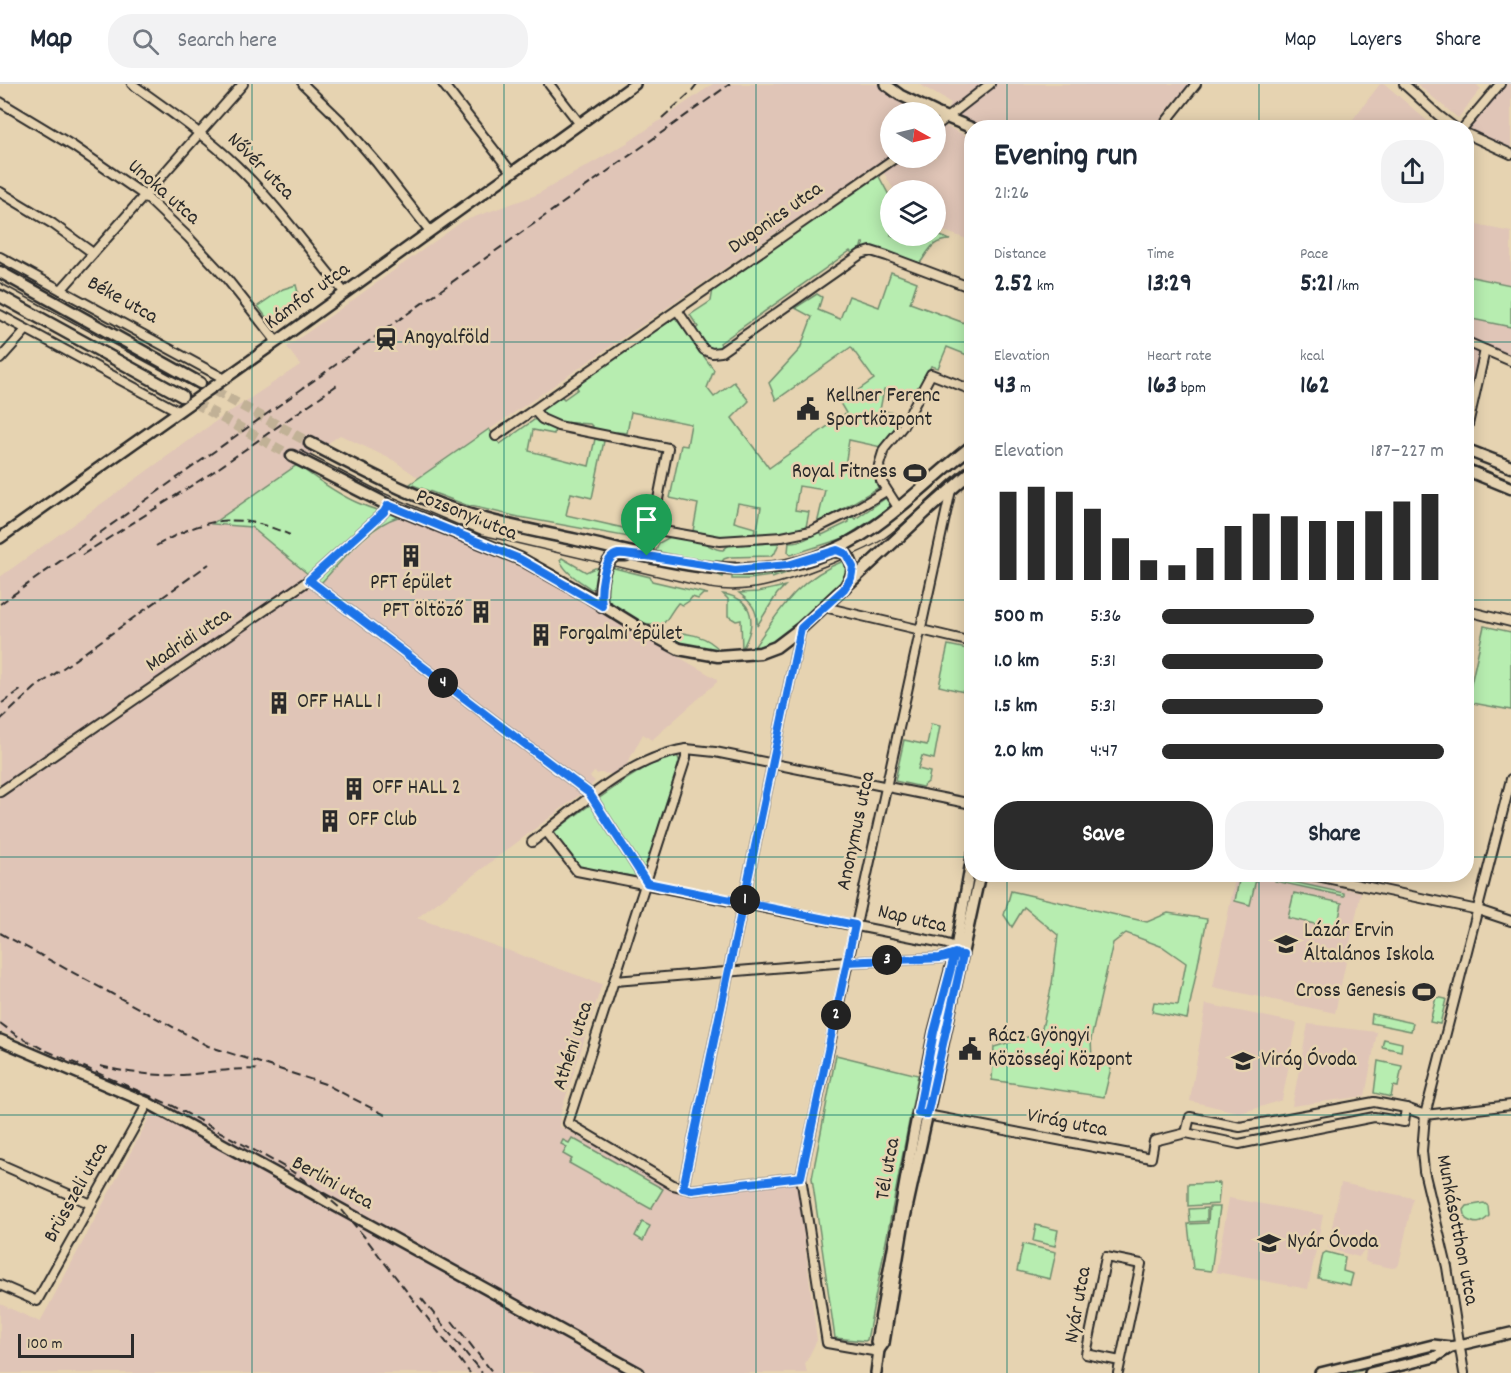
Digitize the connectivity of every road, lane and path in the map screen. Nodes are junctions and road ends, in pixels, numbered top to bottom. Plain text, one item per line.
1 (132, 84) edge
2 (243, 84) edge
3 (303, 84) edge
4 (443, 84) edge
5 (549, 84) edge
6 (635, 84) edge
7 (885, 84) edge
8 (990, 84) edge
9 (1196, 84) edge
10 (1404, 84) edge
11 (1500, 84) edge
12 (0, 102) edge
13 (914, 102) edge
14 (947, 118) joint
15 (1167, 120) edge
16 (1445, 120) edge
17 (1470, 120) edge
18 (580, 124) junction
19 (964, 125) edge
20 (200, 134) junction
21 (1474, 137) edge
22 (1511, 154) edge
23 (881, 168) edge
24 (512, 173) junction
25 (0, 192) edge
26 (144, 195) junction
27 (430, 231) junction
28 (93, 253) junction
29 (0, 257) edge
30 (0, 272) edge
31 (964, 285) edge
32 (61, 290) junction
33 (345, 293) junction
34 (0, 296) edge
35 (677, 310) junction
36 (0, 315) edge
37 (26, 330) junction
38 (277, 342) junction
39 (1474, 345) edge
40 (1485, 350) junction
41 (0, 359) edge
42 (1511, 361) edge
43 (225, 379) junction
44 (200, 383) tunnel mouth
45 (964, 387) edge
46 (182, 396) tunnel mouth
47 (1474, 398) edge
48 (534, 410) junction
49 (178, 411) junction
50 (496, 436) dead end
51 (310, 443) tunnel mouth
52 (964, 452) edge
53 (1474, 453) edge
54 (292, 456) tunnel mouth
55 (1511, 467) edge
56 (1474, 473) edge
57 (964, 478) edge
58 (1511, 488) edge
59 (951, 489) junction
60 (886, 491) junction
61 (388, 505) junction
62 (900, 509) junction
63 (652, 528) junction
64 (0, 538) edge
65 (829, 552) junction
66 (647, 556) junction
67 (309, 580) junction
68 (844, 589) junction
69 (602, 606) junction
70 (824, 607) junction
71 (1474, 613) edge
72 (1511, 622) edge
73 (801, 628) junction
74 (920, 630) junction
75 (964, 640) edge
76 (686, 749) junction
77 (773, 764) junction
78 (1511, 779) edge
79 (885, 786) junction
80 (0, 792) edge
81 (591, 796) junction
82 (964, 802) edge
83 (546, 831) junction
84 (532, 842) dead end
85 (969, 882) edge
86 (978, 882) edge
87 (1345, 882) edge
88 (647, 883) junction
89 (744, 904) junction
90 (1478, 910) junction
91 (1511, 921) edge
92 (855, 925) junction
93 (959, 954) junction
94 (847, 962) junction
95 (728, 973) junction
96 (615, 981) junction
97 (0, 1040) edge
98 (148, 1103) junction
99 (1511, 1105) edge
100 (1406, 1108) junction
101 (922, 1114) junction
102 (1425, 1115) junction
103 (1186, 1133) junction
104 (0, 1164) edge
105 (801, 1177) junction
106 (683, 1188) junction
107 (91, 1204) junction
108 (0, 1285) edge
109 (1511, 1333) edge
110 (1455, 1346) junction
111 (879, 1351) junction
112 (1120, 1361) junction
113 (639, 1373) edge
114 (876, 1373) edge
115 (1118, 1373) edge
116 (1320, 1373) edge
117 (1370, 1373) edge
118 (1464, 1373) edge

1 - 20 street, Nővér utca
2 - 20 street
3 - 27 street
4 - 24 street
5 - 18 street
6 - 18 street, Kámfor utca
7 - 13 street
8 - 14 street
9 - 15 street
10 - 16 street
11 - 17 street
12 - 26 street, Unoka utca
14 - 19 street
18 - 24 street, Kámfor utca
20 - 26 street
20 - 33 street, Nővér utca
21 - 22 street
23 - 35 street, Dugonics utca
24 - 27 street, Kámfor utca
25 - 28 street
26 - 28 street
26 - 38 street, Unoka utca
27 - 33 street, Kámfor utca
28 - 32 street
29 - 32 street, Béke utca
30 - 44 main road, Béke utca
31 - 35 street
32 - 43 street, Béke utca
33 - 38 street, Kámfor utca
34 - 46 main road
35 - 48 street, Dugonics utca
36 - 37 street
37 - 41 street
37 - 49 street
38 - 43 street, Kámfor utca
39 - 40 street
40 - 42 street
40 - 47 street
43 - 49 street, Kámfor utca
45 - 60 street
48 - 50 street, Dugonics utca
48 - 63 street
49 - 64 street, Kámfor utca
51 - 66 main road, Pozsonyi utca
52 - 62 main road, Pozsonyi utca
53 - 55 main road
54 - 61 main road
56 - 58 main road
57 - 59 main road, Pozsonyi utca
59 - 68 main road, Pozsonyi utca
59 - 74 street, Anonymus utca
60 - 62 street
60 - 63 street
61 - 67 street, Madridi utca
61 - 69 main road, Pozsonyi utca
62 - 65 main road, Pozsonyi utca
63 - 66 street
65 - 66 main road, Pozsonyi utca
65 - 68 main road
66 - 69 main road
67 - 80 street, Madridi utca
67 - 81 street
68 - 70 main road, Pozsonyi utca
69 - 73 main road, Pozsonyi utca
70 - 73 main road, Pozsonyi utca
70 - 74 street
71 - 72 street
73 - 77 street
74 - 75 street
74 - 79 street, Anonymus utca
76 - 77 street
76 - 81 street
76 - 88 street, Athéni utca
77 - 79 street
77 - 89 street
78 - 90 street, Munkásotthon utca
79 - 82 street
79 - 92 street, Anonymus utca
81 - 83 street
81 - 88 street
83 - 84 street
83 - 88 street, Nap utca
85 - 93 street, Tél utca
86 - 93 street, Tél utca
87 - 90 street
88 - 89 street, Nap utca
88 - 96 street, Athéni utca
89 - 92 street, Nap utca
89 - 95 street
90 - 91 street
90 - 102 street, Munkásotthon utca
92 - 93 street, Nap utca
92 - 94 street, Anonymus utca
93 - 94 street
93 - 101 street, Tél utca
94 - 95 street
94 - 105 street, Anonymus utca
95 - 96 street
95 - 106 street
96 - 106 street, Athéni utca
97 - 98 street, Berlini utca
98 - 107 street, Brüsszeli utca
98 - 113 street, Berlini utca
99 - 102 street, Virág utca
100 - 102 street, Virág utca
100 - 103 street, Virág utca
100 - 103 street, Virág utca
101 - 103 street, Virág utca
101 - 111 street, Tél utca
102 - 110 street, Munkásotthon utca
104 - 107 street
105 - 106 street
105 - 111 street, Anonymus utca
107 - 108 street, Brüsszeli utca
109 - 110 street
110 - 116 street
110 - 117 street
110 - 118 street, Munkásotthon utca
111 - 114 street, Tél utca
112 - 112 street, Nyár utca
112 - 115 street, Nyár utca

